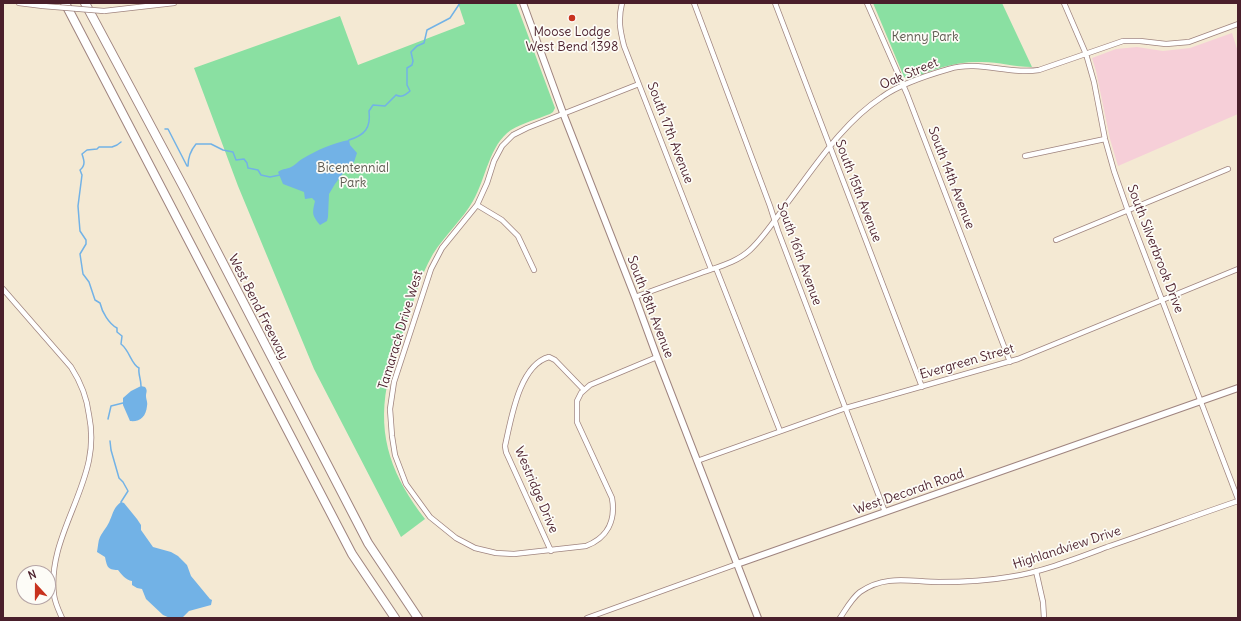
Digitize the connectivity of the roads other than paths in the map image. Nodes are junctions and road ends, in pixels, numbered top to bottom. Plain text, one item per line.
1 (19, 3) edge
2 (65, 3) edge
3 (85, 3) edge
4 (174, 3) edge
5 (523, 3) edge
6 (622, 3) edge
7 (694, 3) edge
8 (775, 3) edge
9 (867, 3) edge
10 (1064, 3) edge
11 (1238, 24) edge
12 (1086, 54) junction
13 (639, 84) junction
14 (904, 86) junction
15 (563, 113) junction
16 (1105, 139) junction
17 (829, 147) junction
18 (1025, 156) dead end
19 (1228, 169) dead end
20 (477, 205) junction
21 (1128, 211) junction
22 (775, 220) junction
23 (1056, 240) dead end
24 (713, 269) junction
25 (1238, 269) edge
26 (534, 270) dead end
27 (3, 290) edge
28 (635, 297) junction
29 (1162, 300) junction
30 (657, 357) junction
31 (1010, 362) junction
32 (922, 387) junction
33 (1238, 388) edge
34 (584, 390) junction
35 (1200, 401) junction
36 (846, 408) junction
37 (780, 431) junction
38 (697, 460) junction
39 (1238, 500) edge
40 (885, 512) junction
41 (551, 551) junction
42 (737, 564) junction
43 (1036, 571) junction
44 (62, 618) edge
45 (395, 618) edge
46 (418, 618) edge
47 (587, 618) edge
48 (758, 618) edge
49 (840, 618) edge
50 (1044, 618) edge

1 - 4 street, bridge
2 - 45 highway
3 - 46 highway, West Bend Freeway
5 - 15 street, South 18th Avenue
6 - 13 street, South 17th Avenue
7 - 22 street, South 16th Avenue
8 - 17 street, South 15th Avenue
9 - 14 street, South 14th Avenue
10 - 12 street, South Silverbrook Drive
11 - 12 street, Oak Street
12 - 14 street, Oak Street
12 - 16 street, South Silverbrook Drive
13 - 15 street, Tamarack Drive West
13 - 24 street, South 17th Avenue
14 - 17 street, Oak Street
14 - 31 street, South 14th Avenue
15 - 20 street, Tamarack Drive West
15 - 28 street, South 18th Avenue
16 - 18 street
16 - 21 street, South Silverbrook Drive
17 - 22 street, Oak Street
17 - 32 street, South 15th Avenue
19 - 21 street
20 - 26 street
20 - 41 street, Tamarack Drive West
21 - 23 street
21 - 29 street, South Silverbrook Drive
22 - 24 street, Oak Street
22 - 36 street, South 16th Avenue
24 - 28 street, Oak Street
24 - 37 street, South 17th Avenue
25 - 29 street, Evergreen Street
27 - 44 street
28 - 30 street, South 18th Avenue
29 - 31 street, Evergreen Street
29 - 35 street, South Silverbrook Drive
30 - 34 street
30 - 38 street, South 18th Avenue
31 - 32 street, Evergreen Street
32 - 36 street, Evergreen Street
33 - 35 street, West Decorah Road
34 - 41 street, Tamarack Drive West
34 - 41 street, Westridge Drive
35 - 39 street, South Silverbrook Drive
35 - 40 street, West Decorah Road
36 - 37 street, Evergreen Street
36 - 40 street, South 16th Avenue
37 - 38 street, Evergreen Street
38 - 42 street, South 18th Avenue
39 - 43 street, Highlandview Drive
40 - 42 street, West Decorah Road
42 - 47 street, West Decorah Road
42 - 48 street, South 18th Avenue
43 - 49 street, Highlandview Drive
43 - 50 street

